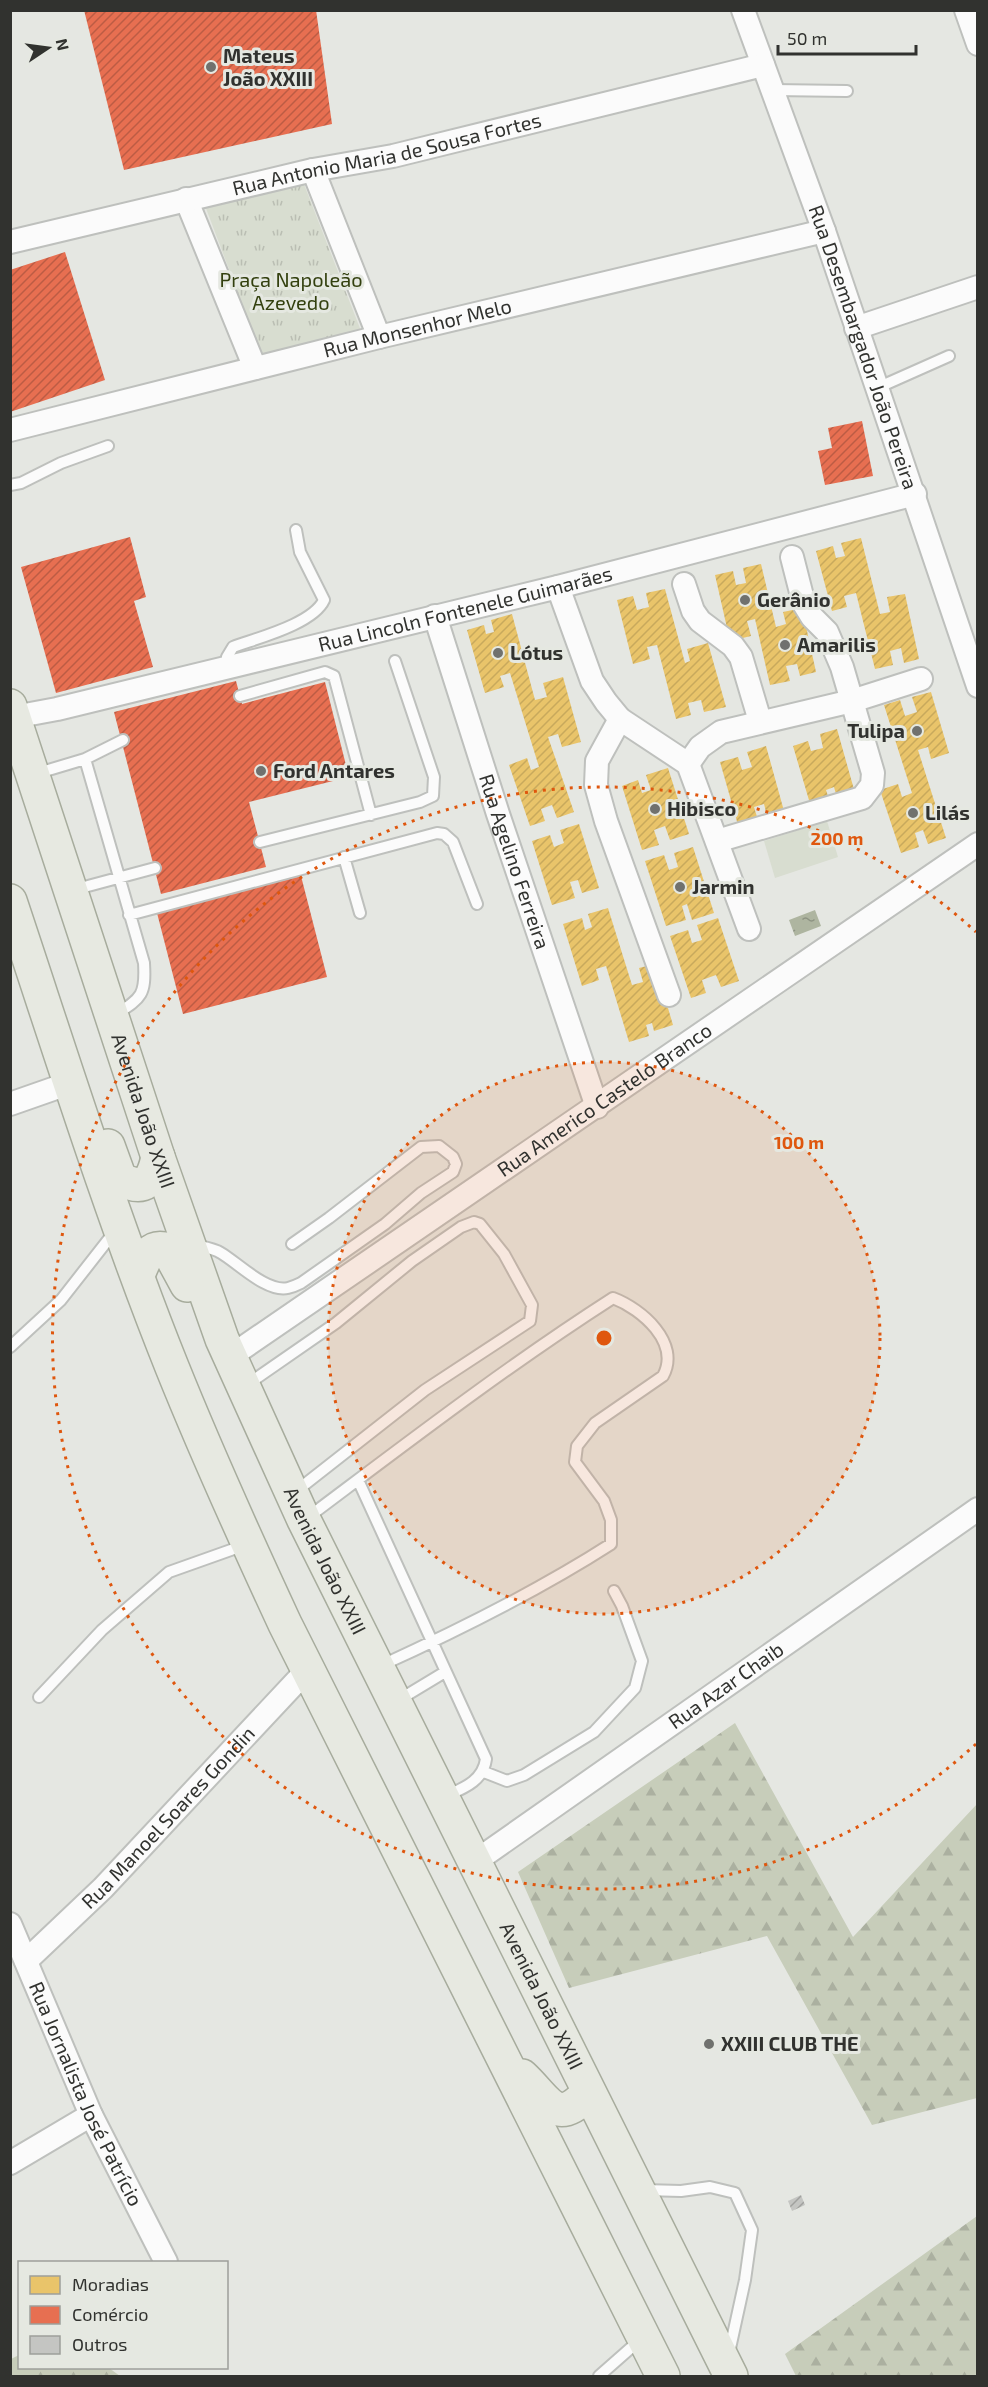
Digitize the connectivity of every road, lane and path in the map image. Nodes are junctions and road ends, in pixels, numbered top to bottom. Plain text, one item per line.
1 (743, 10) edge
2 (966, 10) edge
3 (978, 44) edge
4 (763, 65) junction
5 (772, 90) junction
6 (847, 92) dead end
7 (313, 170) junction
8 (186, 199) junction
9 (825, 231) junction
10 (10, 242) edge
11 (978, 287) edge
12 (856, 328) junction
13 (379, 337) junction
14 (949, 356) dead end
15 (255, 368) junction
16 (878, 388) junction
17 (10, 430) edge
18 (108, 446) dead end
19 (10, 485) edge
20 (915, 494) junction
21 (296, 530) dead end
22 (792, 557) dead end
23 (684, 584) dead end
24 (558, 587) junction
25 (435, 616) junction
26 (974, 658) edge
27 (395, 661) dead end
28 (230, 666) junction
29 (921, 679) dead end
30 (978, 686) edge
31 (240, 696) dead end
32 (852, 702) junction
33 (12, 711) edge
34 (620, 719) junction
35 (760, 722) junction
36 (123, 740) dead end
37 (85, 759) junction
38 (688, 764) junction
39 (31, 775) junction
40 (371, 815) junction
41 (717, 841) junction
42 (260, 842) dead end
43 (978, 844) edge
44 (344, 857) junction
45 (155, 868) dead end
46 (119, 878) junction
47 (70, 891) junction
48 (10, 901) edge
49 (477, 904) dead end
50 (360, 913) dead end
51 (129, 915) junction
52 (749, 928) dead end
53 (669, 995) dead end
54 (112, 1017) junction
55 (70, 1083) junction
56 (10, 1104) edge
57 (597, 1107) junction
58 (158, 1157) junction
59 (119, 1226) junction
60 (188, 1244) junction
61 (292, 1244) dead end
62 (138, 1275) junction
63 (10, 1347) edge
64 (227, 1348) junction
65 (244, 1386) junction
66 (358, 1480) junction
67 (299, 1507) junction
68 (978, 1509) edge
69 (248, 1544) junction
70 (614, 1591) dead end
71 (433, 1642) junction
72 (377, 1667) junction
73 (308, 1669) junction
74 (445, 1672) junction
75 (39, 1696) dead end
76 (394, 1702) junction
77 (484, 1772) junction
78 (441, 1798) junction
79 (473, 1863) junction
80 (10, 1924) edge
81 (26, 1961) junction
82 (506, 2061) junction
83 (588, 2093) junction
84 (91, 2115) junction
85 (10, 2163) edge
86 (637, 2189) junction
87 (165, 2261) edge
88 (643, 2337) junction
89 (729, 2372) edge
90 (599, 2376) edge
91 (663, 2376) edge

1 - 4 street, Rua Desembargador João Pereira
2 - 3 street
4 - 5 street, Rua Desembargador João Pereira
4 - 7 street, Rua Antonio Maria de Sousa Fortes
5 - 6 lane
5 - 9 street, Rua Desembargador João Pereira
7 - 8 street, Rua Antonio Maria de Sousa Fortes
7 - 13 street
8 - 10 street, Rua Antonio Maria de Sousa Fortes
8 - 15 street
9 - 12 street, Rua Desembargador João Pereira
9 - 13 street, Rua Monsenhor Melo
11 - 12 street
12 - 16 street, Rua Desembargador João Pereira
13 - 15 street, Rua Monsenhor Melo
14 - 16 lane
15 - 17 street, Rua Monsenhor Melo
16 - 20 street, Rua Desembargador João Pereira
18 - 19 lane
20 - 24 street, Rua Lincoln Fontenele Guimarães
20 - 26 street, Rua Desembargador João Pereira
21 - 28 lane
22 - 32 street
23 - 35 street
24 - 25 street, Rua Lincoln Fontenele Guimarães
24 - 34 street
25 - 28 street, Rua Lincoln Fontenele Guimarães
25 - 57 street, Rua Agelino Ferreira
26 - 30 street, Rua Desembargador João Pereira
27 - 40 lane
28 - 33 street, Rua Lincoln Fontenele Guimarães
29 - 32 street
31 - 40 lane
32 - 35 street
32 - 41 street
33 - 39 main road, Avenida João XXIII
34 - 38 street
34 - 53 street
35 - 38 street
36 - 37 lane
37 - 39 lane
37 - 46 lane
38 - 41 street
39 - 47 main road, Avenida João XXIII
40 - 42 lane
41 - 52 street
43 - 57 street, Rua Americo Castelo Branco
44 - 49 lane
44 - 50 lane
44 - 51 lane
45 - 46 lane
46 - 47 lane
46 - 51 lane
47 - 54 main road, Avenida João XXIII
48 - 55 main road
51 - 54 lane
54 - 58 main road, Avenida João XXIII
55 - 56 street
55 - 58 main road
55 - 59 main road
57 - 64 street, Rua Americo Castelo Branco
58 - 60 main road, Avenida João XXIII
59 - 62 main road
59 - 63 lane
60 - 61 lane
60 - 64 main road, Avenida João XXIII
62 - 64 main road
62 - 69 main road
64 - 65 main road, Avenida João XXIII
65 - 67 main road, Avenida João XXIII
65 - 67 lane
66 - 67 lane
66 - 71 lane
66 - 71 lane
67 - 72 main road, Avenida João XXIII
68 - 79 street, Rua Azar Chaib
69 - 73 main road
69 - 75 lane
70 - 77 lane
71 - 72 lane
71 - 74 lane
72 - 76 main road, Avenida João XXIII
73 - 81 street, Rua Manoel Soares Gondin
73 - 82 main road
74 - 76 lane
74 - 77 lane
76 - 78 main road, Avenida João XXIII
77 - 78 lane
78 - 79 main road, Avenida João XXIII
79 - 83 main road, Avenida João XXIII
80 - 81 street, Rua Jornalista José Patrício
81 - 84 street, Rua Jornalista José Patrício
82 - 83 main road
82 - 88 main road
83 - 86 main road, Avenida João XXIII
84 - 85 street
84 - 87 street, Rua Jornalista José Patrício
86 - 89 main road, Avenida João XXIII
86 - 89 lane
88 - 90 lane
88 - 91 main road

